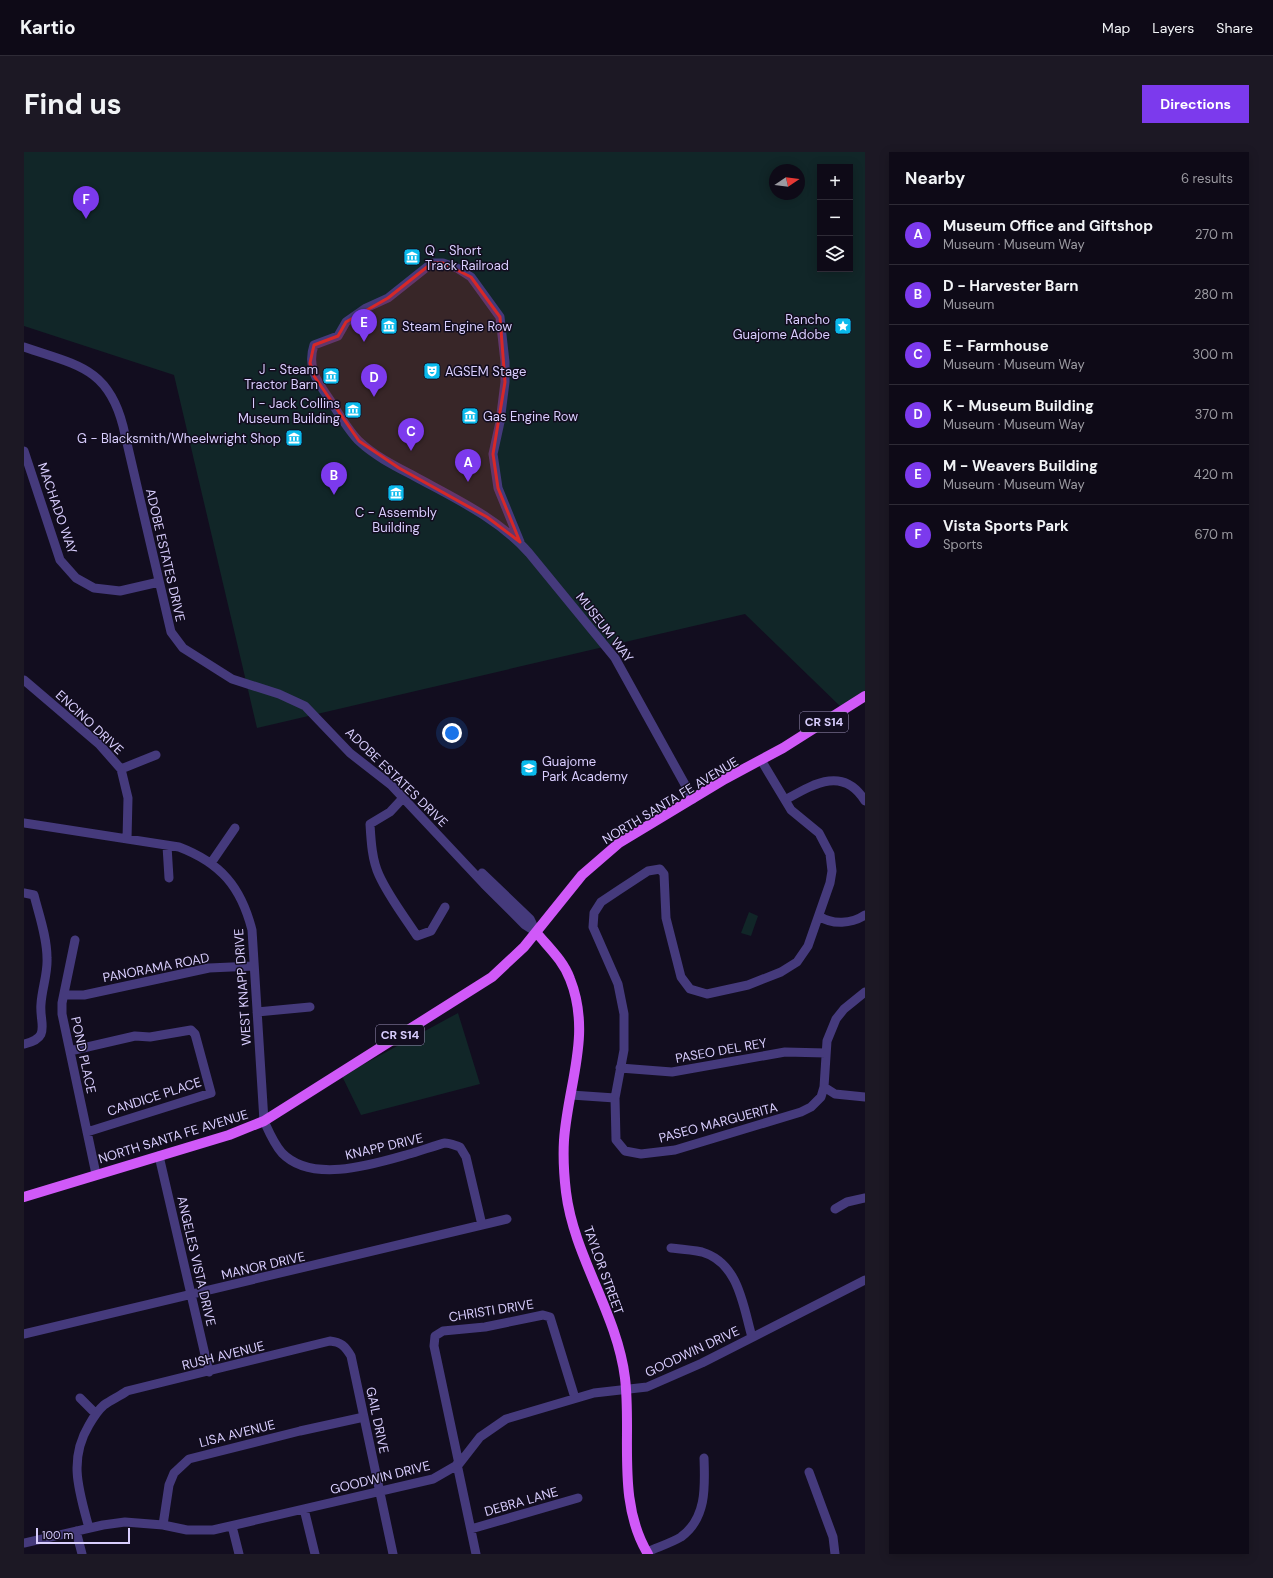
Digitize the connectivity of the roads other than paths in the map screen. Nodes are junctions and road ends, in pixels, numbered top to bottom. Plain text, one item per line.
1 (24, 347) edge
2 (24, 451) edge
3 (520, 542) junction
4 (159, 582) junction
5 (24, 680) edge
6 (865, 696) edge
7 (156, 755) dead end
8 (761, 760) junction
9 (121, 769) junction
10 (403, 798) junction
11 (693, 799) junction
12 (785, 800) junction
13 (865, 801) edge
14 (24, 823) edge
15 (235, 828) dead end
16 (127, 839) junction
17 (167, 846) junction
18 (211, 863) junction
19 (169, 878) dead end
20 (24, 893) edge
21 (444, 907) dead end
22 (865, 915) edge
23 (819, 916) junction
24 (536, 932) junction
25 (75, 940) dead end
26 (254, 966) junction
27 (865, 992) edge
28 (64, 995) junction
29 (310, 1007) dead end
30 (257, 1012) junction
31 (24, 1044) edge
32 (70, 1051) junction
33 (826, 1053) junction
34 (620, 1068) junction
35 (824, 1087) junction
36 (571, 1095) junction
37 (865, 1097) edge
38 (615, 1098) junction
39 (264, 1121) junction
40 (87, 1132) junction
41 (159, 1156) junction
42 (96, 1174) junction
43 (24, 1197) edge
44 (865, 1198) edge
45 (835, 1209) dead end
46 (507, 1219) dead end
47 (482, 1225) junction
48 (671, 1248) dead end
49 (865, 1280) edge
50 (191, 1295) junction
51 (24, 1334) edge
52 (752, 1337) junction
53 (353, 1362) joint
54 (209, 1372) junction
55 (626, 1390) junction
56 (80, 1398) dead end
57 (575, 1398) junction
58 (96, 1414) junction
59 (364, 1417) junction
60 (704, 1458) dead end
61 (458, 1464) junction
62 (809, 1472) dead end
63 (380, 1492) junction
64 (578, 1498) dead end
65 (304, 1509) junction
66 (163, 1525) junction
67 (232, 1526) junction
68 (89, 1528) junction
69 (471, 1529) junction
70 (76, 1531) junction
71 (24, 1543) edge
72 (648, 1553) edge
73 (82, 1554) edge
74 (239, 1554) edge
75 (315, 1554) edge
76 (393, 1554) edge
77 (476, 1554) edge
78 (835, 1554) edge

1 - 4 street, ADOBE ESTATES DRIVE
2 - 4 street, MACHADO WAY
3 - 3 street, MUSEUM WAY
3 - 11 street, MUSEUM WAY
4 - 10 street, ADOBE ESTATES DRIVE
5 - 9 street, ENCINO DRIVE
6 - 8 main road, NORTH SANTA FE AVENUE / CR S14
7 - 9 street
8 - 11 main road, NORTH SANTA FE AVENUE / CR S14
8 - 12 street, PASEO MARGUERITA
9 - 16 street, ENCINO DRIVE
10 - 21 street
10 - 24 street, ADOBE ESTATES DRIVE
11 - 24 main road, NORTH SANTA FE AVENUE / CR S14
12 - 13 street
12 - 23 street, PASEO MARGUERITA
14 - 16 street, WEST KNAPP DRIVE
15 - 18 street
16 - 17 street, WEST KNAPP DRIVE
17 - 18 street, WEST KNAPP DRIVE
17 - 19 street
18 - 26 street, WEST KNAPP DRIVE
20 - 31 street
22 - 23 street
23 - 34 street, PASEO MARGUERITA
24 - 36 main road, TAYLOR STREET
24 - 39 main road, NORTH SANTA FE AVENUE / CR S14
25 - 28 street, POND PLACE
26 - 28 street, PANORAMA ROAD
26 - 30 street, WEST KNAPP DRIVE
27 - 33 street, PASEO MARGUERITA
28 - 32 street, POND PLACE
29 - 30 street
30 - 39 street, WEST KNAPP DRIVE
32 - 40 street, POND PLACE
32 - 40 street, CANDICE PLACE
33 - 34 street, PASEO DEL REY
33 - 35 street, PASEO MARGUERITA
34 - 38 street, PASEO MARGUERITA
35 - 37 street
35 - 38 street, PASEO MARGUERITA
36 - 38 street
36 - 55 main road, TAYLOR STREET
39 - 41 main road, NORTH SANTA FE AVENUE / CR S14
39 - 47 street, KNAPP DRIVE
40 - 42 street, POND PLACE
41 - 42 main road, NORTH SANTA FE AVENUE / CR S14
41 - 50 street, ANGELES VISTA DRIVE
42 - 43 main road, NORTH SANTA FE AVENUE / CR S14
44 - 45 street
46 - 47 street, MANOR DRIVE
47 - 50 street, MANOR DRIVE
48 - 52 street
49 - 52 street, GOODWIN DRIVE
50 - 51 street, MANOR DRIVE
50 - 54 street, ANGELES VISTA DRIVE
52 - 55 street, GOODWIN DRIVE
53 - 54 street, RUSH AVENUE
53 - 59 street, GAIL DRIVE
54 - 58 street, RUSH AVENUE
55 - 57 street, GOODWIN DRIVE
55 - 72 main road, TAYLOR STREET
56 - 58 street
57 - 61 street, GOODWIN DRIVE
57 - 61 street, CHRISTI DRIVE
58 - 68 street, RUSH AVENUE
59 - 63 street, GAIL DRIVE
59 - 66 street, LISA AVENUE
60 - 72 street
61 - 63 street, GOODWIN DRIVE
61 - 69 street
62 - 78 street
63 - 65 street, GOODWIN DRIVE
63 - 76 street, GAIL DRIVE
64 - 69 street, DEBRA LANE
65 - 67 street, GOODWIN DRIVE
65 - 75 street
66 - 67 street, GOODWIN DRIVE
66 - 68 street, GOODWIN DRIVE
67 - 74 street
68 - 70 street, GOODWIN DRIVE
69 - 77 street
70 - 71 street, GOODWIN DRIVE
70 - 73 street

